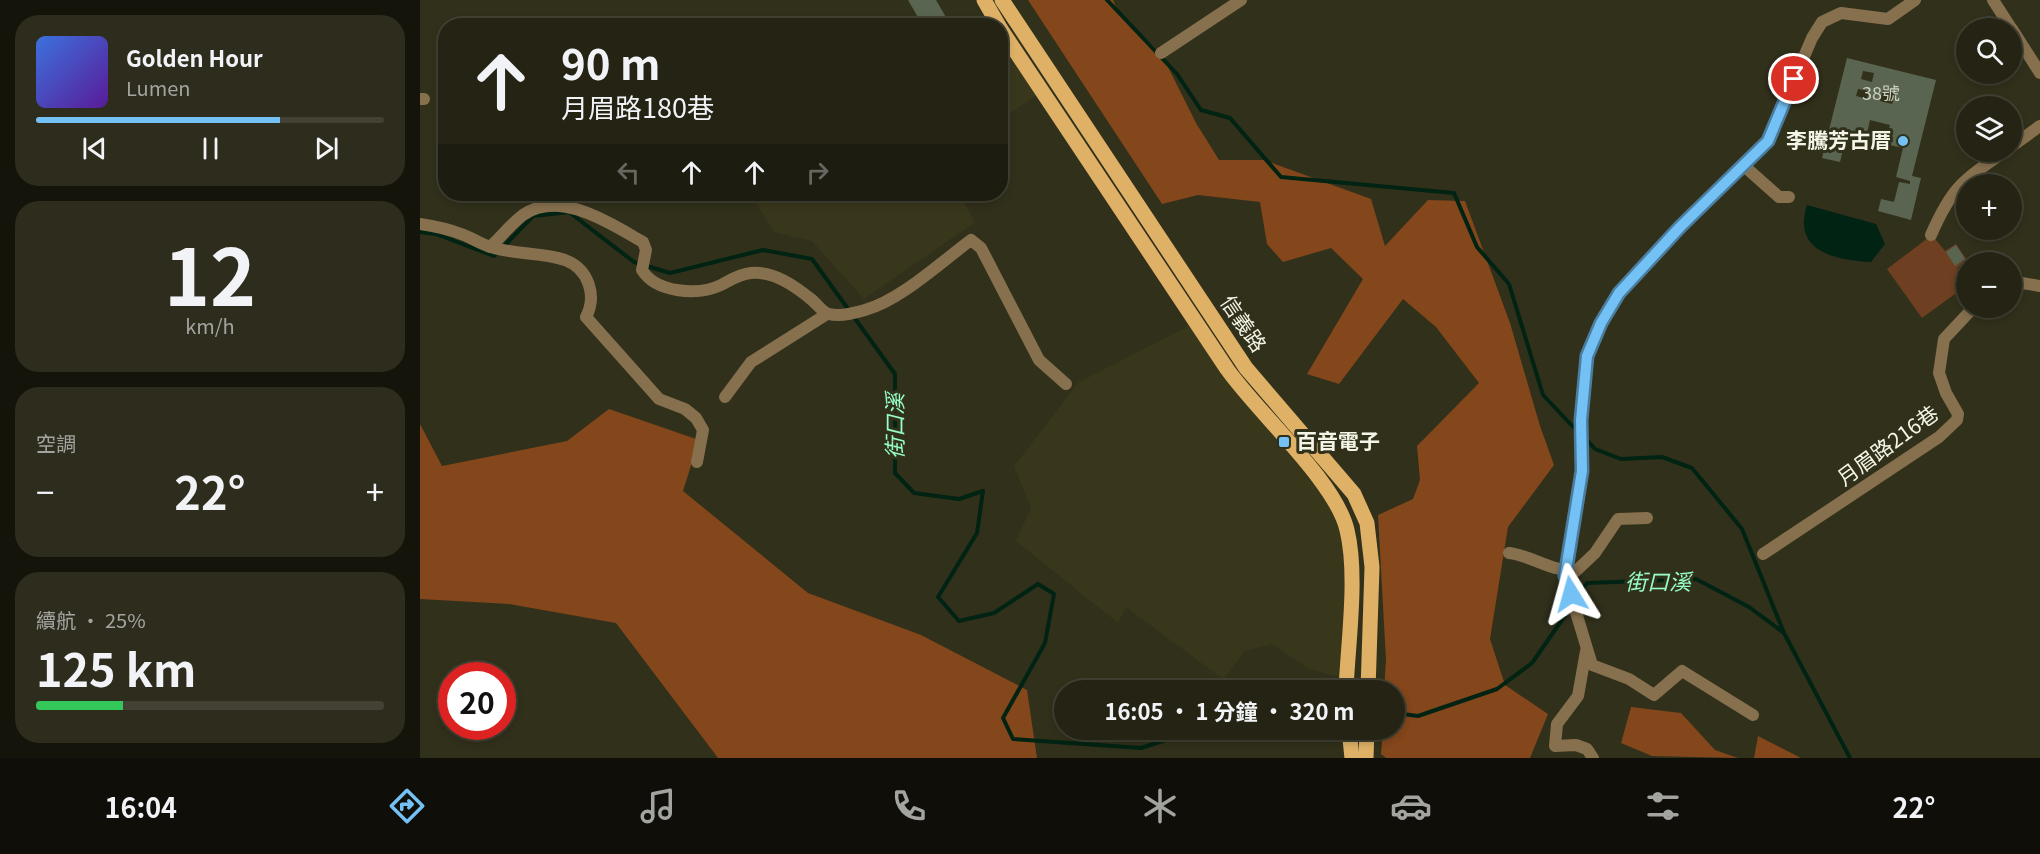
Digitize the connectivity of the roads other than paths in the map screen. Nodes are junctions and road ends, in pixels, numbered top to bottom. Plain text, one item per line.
1 (984, 0) edge
2 (1241, 0) edge
3 (1915, 0) edge
4 (1993, 0) edge
5 (1006, 7) edge
6 (993, 18) edge
7 (2004, 18) edge
8 (1008, 41) edge
9 (2022, 46) edge
10 (1161, 53) dead end
11 (2040, 73) edge
12 (2040, 126) edge
13 (2022, 139) edge
14 (1989, 162) edge
15 (1743, 165) junction
16 (1789, 197) dead end
17 (420, 224) edge
18 (1931, 235) dead end
19 (490, 247) junction
20 (2022, 283) edge
21 (2040, 286) edge
22 (827, 314) junction
23 (1964, 318) edge
24 (1066, 384) dead end
25 (1261, 385) junction
26 (1241, 390) junction
27 (725, 397) dead end
28 (697, 462) dead end
29 (1647, 518) dead end
30 (1509, 553) dead end
31 (1763, 554) dead end
32 (1566, 571) junction
33 (1586, 651) junction
34 (1346, 680) edge
35 (1368, 680) edge
36 (1753, 715) dead end
37 (1353, 740) edge
38 (1364, 740) edge
39 (1359, 756) edge
40 (1593, 758) edge

1 - 6 main road, 信義路
2 - 10 street
3 - 15 street
4 - 7 street
5 - 25 main road, 信義路
8 - 26 main road, 信義路
9 - 11 street
12 - 13 street
14 - 18 street
15 - 16 street
15 - 32 street
17 - 19 street
19 - 22 street
19 - 28 street
20 - 21 street
22 - 24 street
22 - 27 street
23 - 31 street, 月眉路216巷
25 - 26 main road
25 - 35 main road, 信義路
26 - 34 main road, 信義路
29 - 32 street
30 - 32 street
32 - 33 street
33 - 36 street
33 - 40 street
37 - 39 main road
38 - 39 main road

